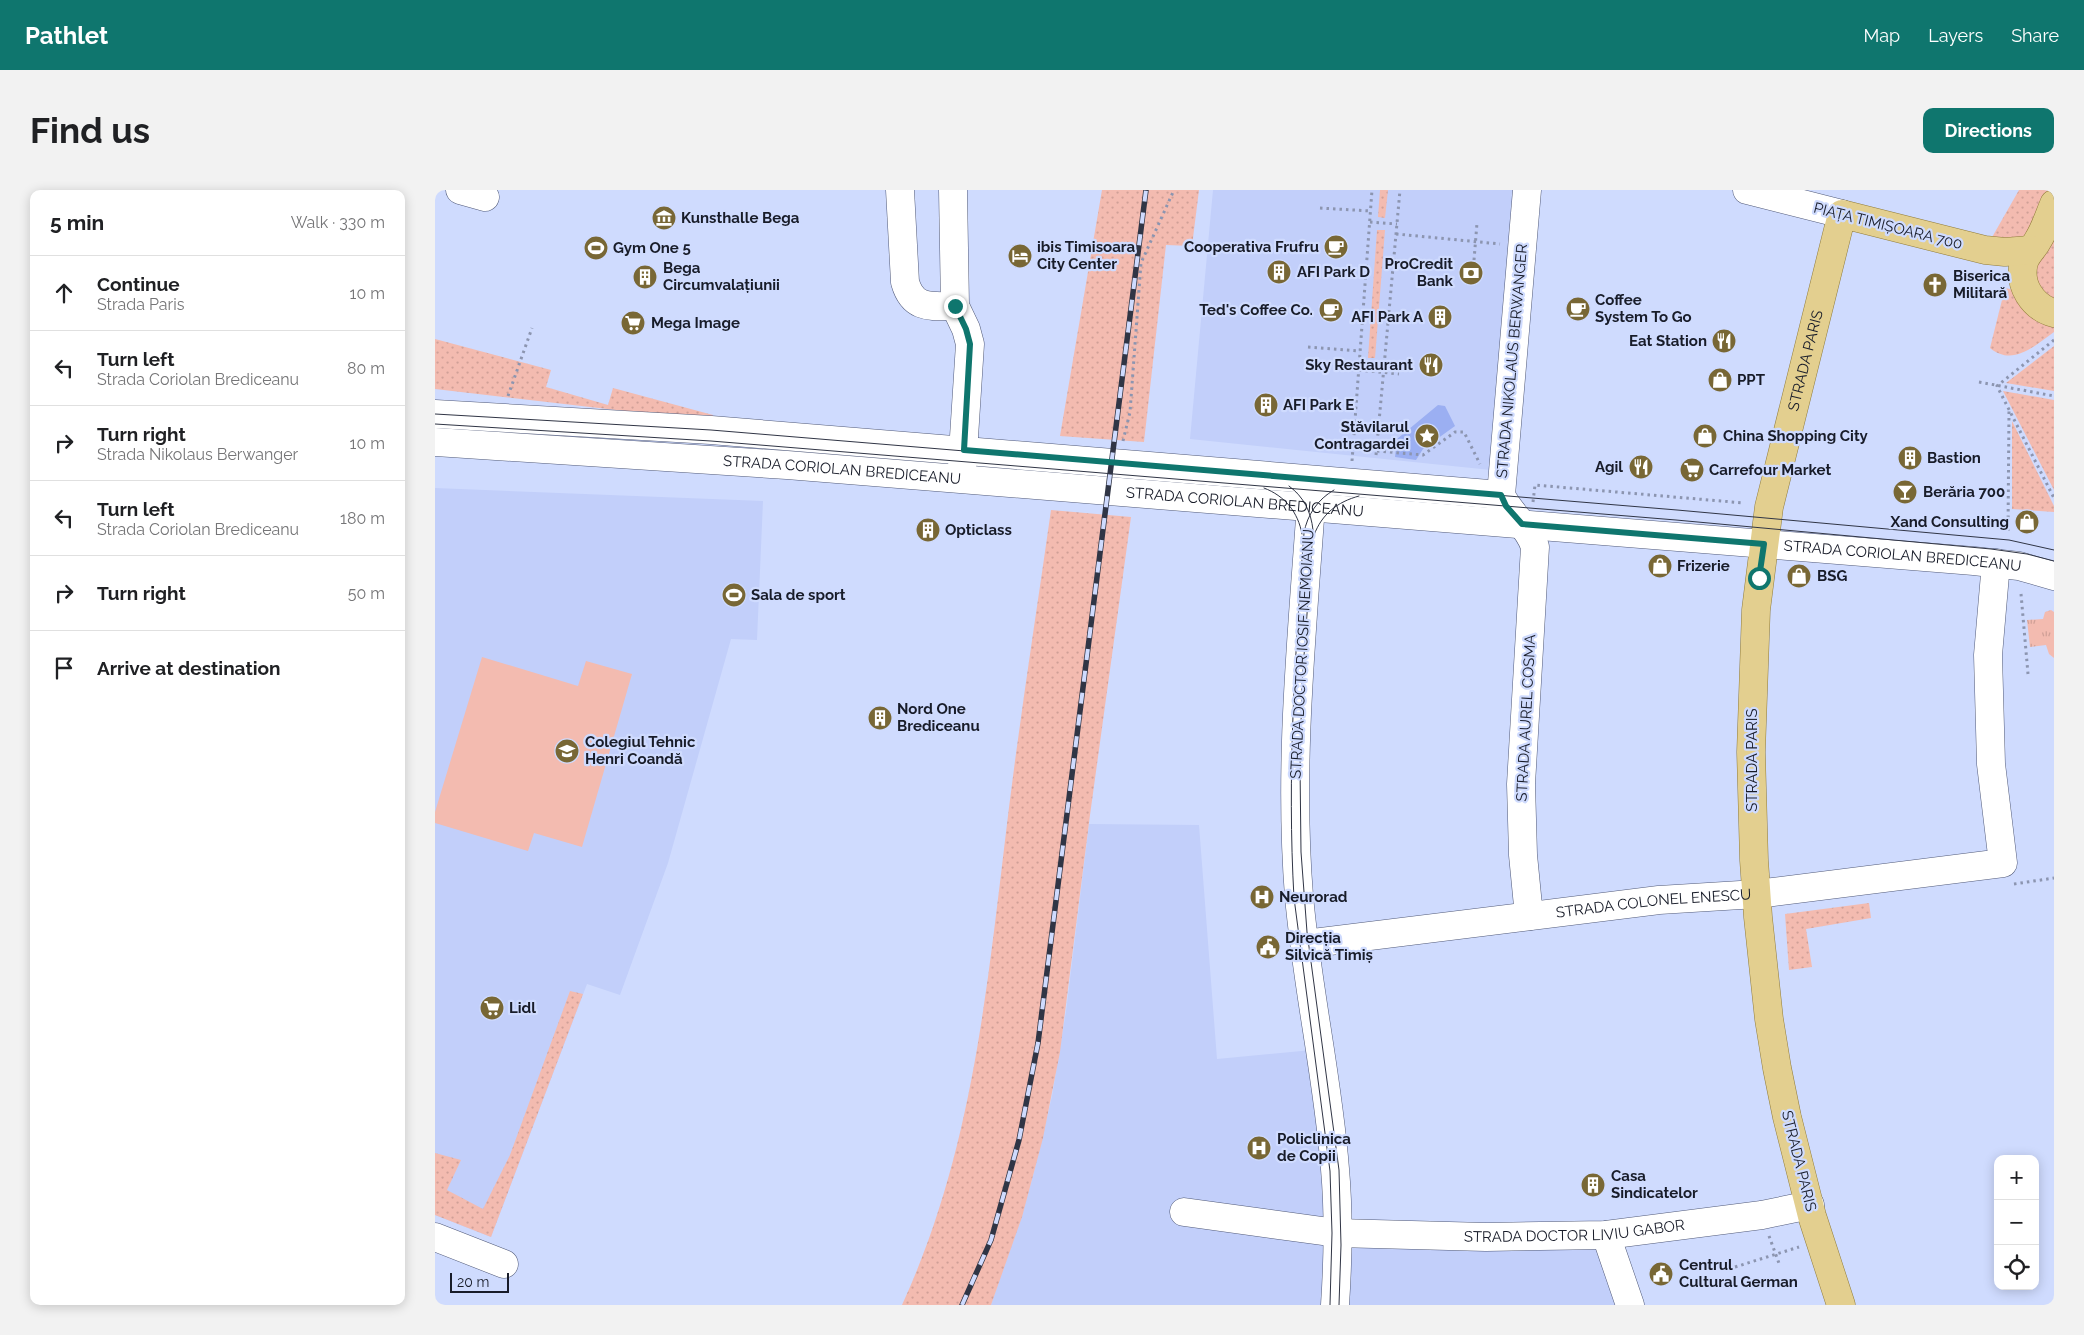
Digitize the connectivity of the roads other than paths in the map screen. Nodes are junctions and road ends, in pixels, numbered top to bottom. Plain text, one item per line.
1 (900, 190) edge
2 (953, 190) edge
3 (1527, 190) edge
4 (1747, 190) edge
5 (2054, 204) edge
6 (1831, 205) edge
7 (2041, 241) edge
8 (955, 306) junction
9 (2054, 313) edge
10 (435, 414) edge
11 (435, 442) edge
12 (964, 450) junction
13 (961, 478) junction
14 (1313, 480) junction
15 (1501, 495) junction
16 (1311, 507) junction
17 (1522, 524) junction
18 (1764, 544) junction
19 (1996, 563) junction
20 (2054, 576) edge
21 (1757, 894) junction
22 (1529, 916) junction
23 (1305, 944) junction
24 (1809, 1205) junction
25 (1184, 1212) dead end
26 (1337, 1233) junction
27 (1606, 1235) junction
28 (435, 1237) edge
29 (505, 1264) dead end
30 (1335, 1305) edge
31 (1630, 1305) edge
32 (1841, 1305) edge

1 - 8 street
2 - 8 street
3 - 15 street, STRADA NIKOLAUS BERWANGER
4 - 6 street, PIAȚA TIMIȘOARA 700
5 - 7 main road
6 - 7 main road, PIAȚA TIMIȘOARA 700
6 - 18 main road, STRADA PARIS
7 - 9 main road
8 - 12 street
10 - 12 street, STRADA CORIOLAN BREDICEANU
11 - 13 street, STRADA CORIOLAN BREDICEANU
12 - 13 street
12 - 14 street, STRADA CORIOLAN BREDICEANU
13 - 16 street, STRADA CORIOLAN BREDICEANU
14 - 15 street, STRADA CORIOLAN BREDICEANU
14 - 16 street, STRADA DOCTOR IOSIF NEMOIANU
15 - 17 street, STRADA NIKOLAUS BERWANGER
16 - 17 street, STRADA CORIOLAN BREDICEANU
16 - 23 street, STRADA DOCTOR IOSIF NEMOIANU
17 - 18 street, STRADA CORIOLAN BREDICEANU
17 - 22 street, STRADA AUREL COSMA
18 - 19 street, STRADA CORIOLAN BREDICEANU
18 - 21 main road, STRADA PARIS
19 - 20 street, STRADA CORIOLAN BREDICEANU
19 - 21 street, STRADA COLONEL ENESCU
21 - 22 street, STRADA COLONEL ENESCU
21 - 24 main road, STRADA PARIS
22 - 23 street, STRADA COLONEL ENESCU
23 - 26 street, STRADA DOCTOR IOSIF NEMOIANU
24 - 27 street, STRADA DOCTOR LIVIU GABOR
24 - 32 main road, STRADA PARIS
25 - 26 street, STRADA DOCTOR LIVIU GABOR
26 - 27 street, STRADA DOCTOR LIVIU GABOR
26 - 30 street, STRADA DOCTOR IOSIF NEMOIANU
27 - 31 street
28 - 29 street

